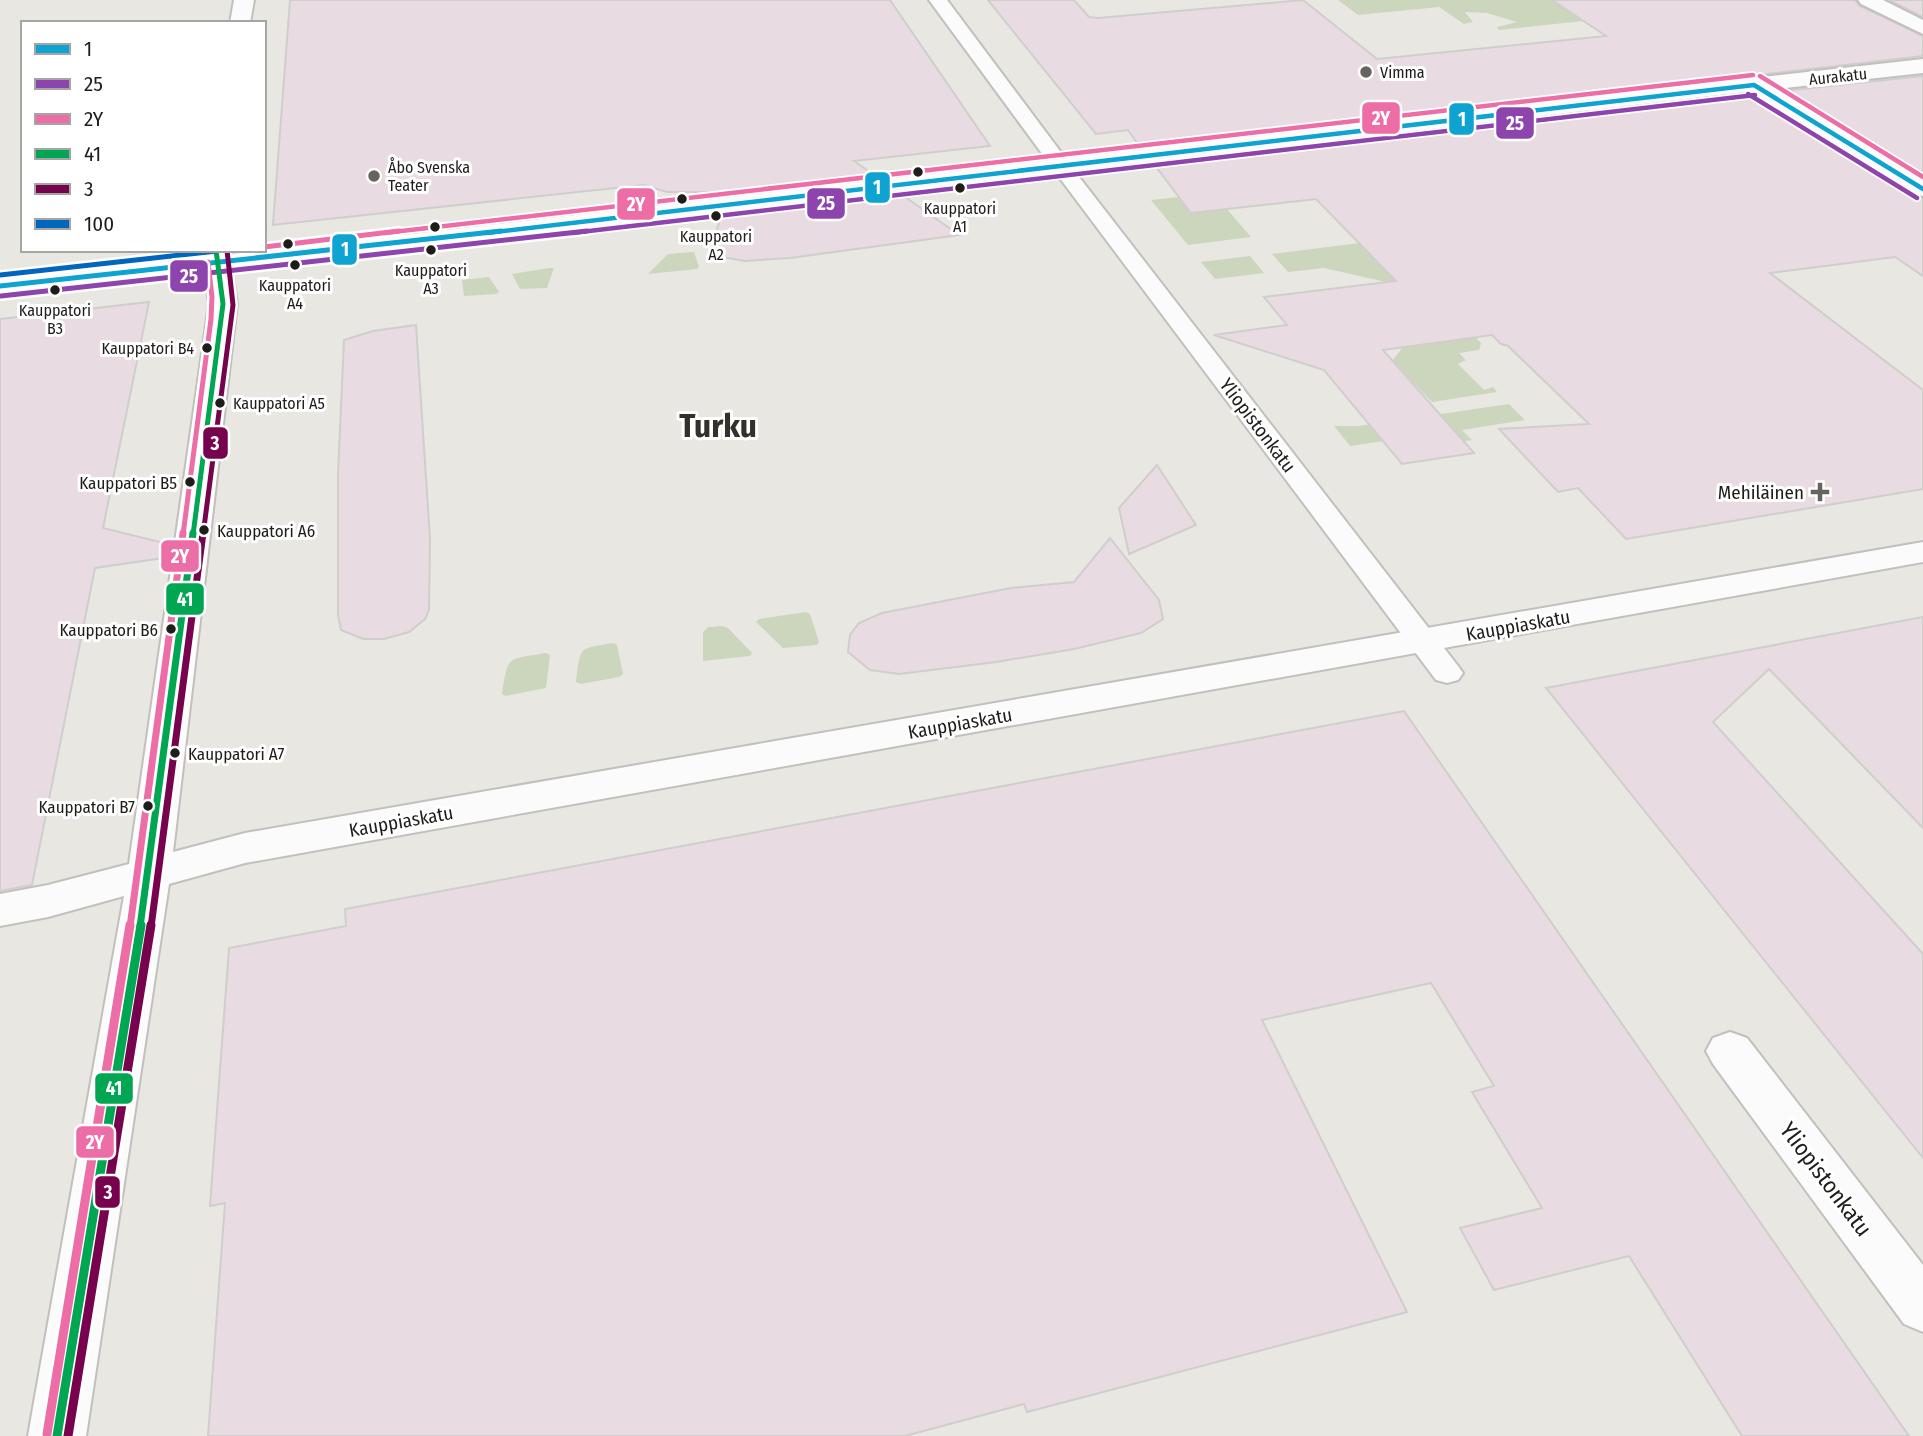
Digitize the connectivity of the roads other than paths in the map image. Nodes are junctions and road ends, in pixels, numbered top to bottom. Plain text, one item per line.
1 (244, 0) edge
2 (938, 0) edge
3 (1868, 0) edge
4 (240, 21) edge
5 (1923, 28) edge
6 (1923, 66) edge
7 (1754, 85) junction
8 (1050, 151) dead end
9 (1069, 177) dead end
10 (1923, 189) edge
11 (217, 256) edge
12 (0, 286) edge
13 (1923, 552) edge
14 (1424, 642) junction
15 (1447, 673) dead end
16 (149, 874) junction
17 (0, 910) edge
18 (1730, 1051) dead end
19 (1923, 1307) edge
20 (57, 1436) edge

1 - 4 street
2 - 8 street
3 - 5 street
6 - 7 street, Aurakatu
7 - 10 street
7 - 11 street, Aurakatu
9 - 14 street, Yliopistonkatu
11 - 12 street, Aurakatu
11 - 16 street
13 - 14 street, Kauppiaskatu
14 - 15 street, Yliopistonkatu
14 - 16 street, Kauppiaskatu
16 - 17 street, Kauppiaskatu
16 - 20 street
18 - 19 street, Yliopistonkatu

